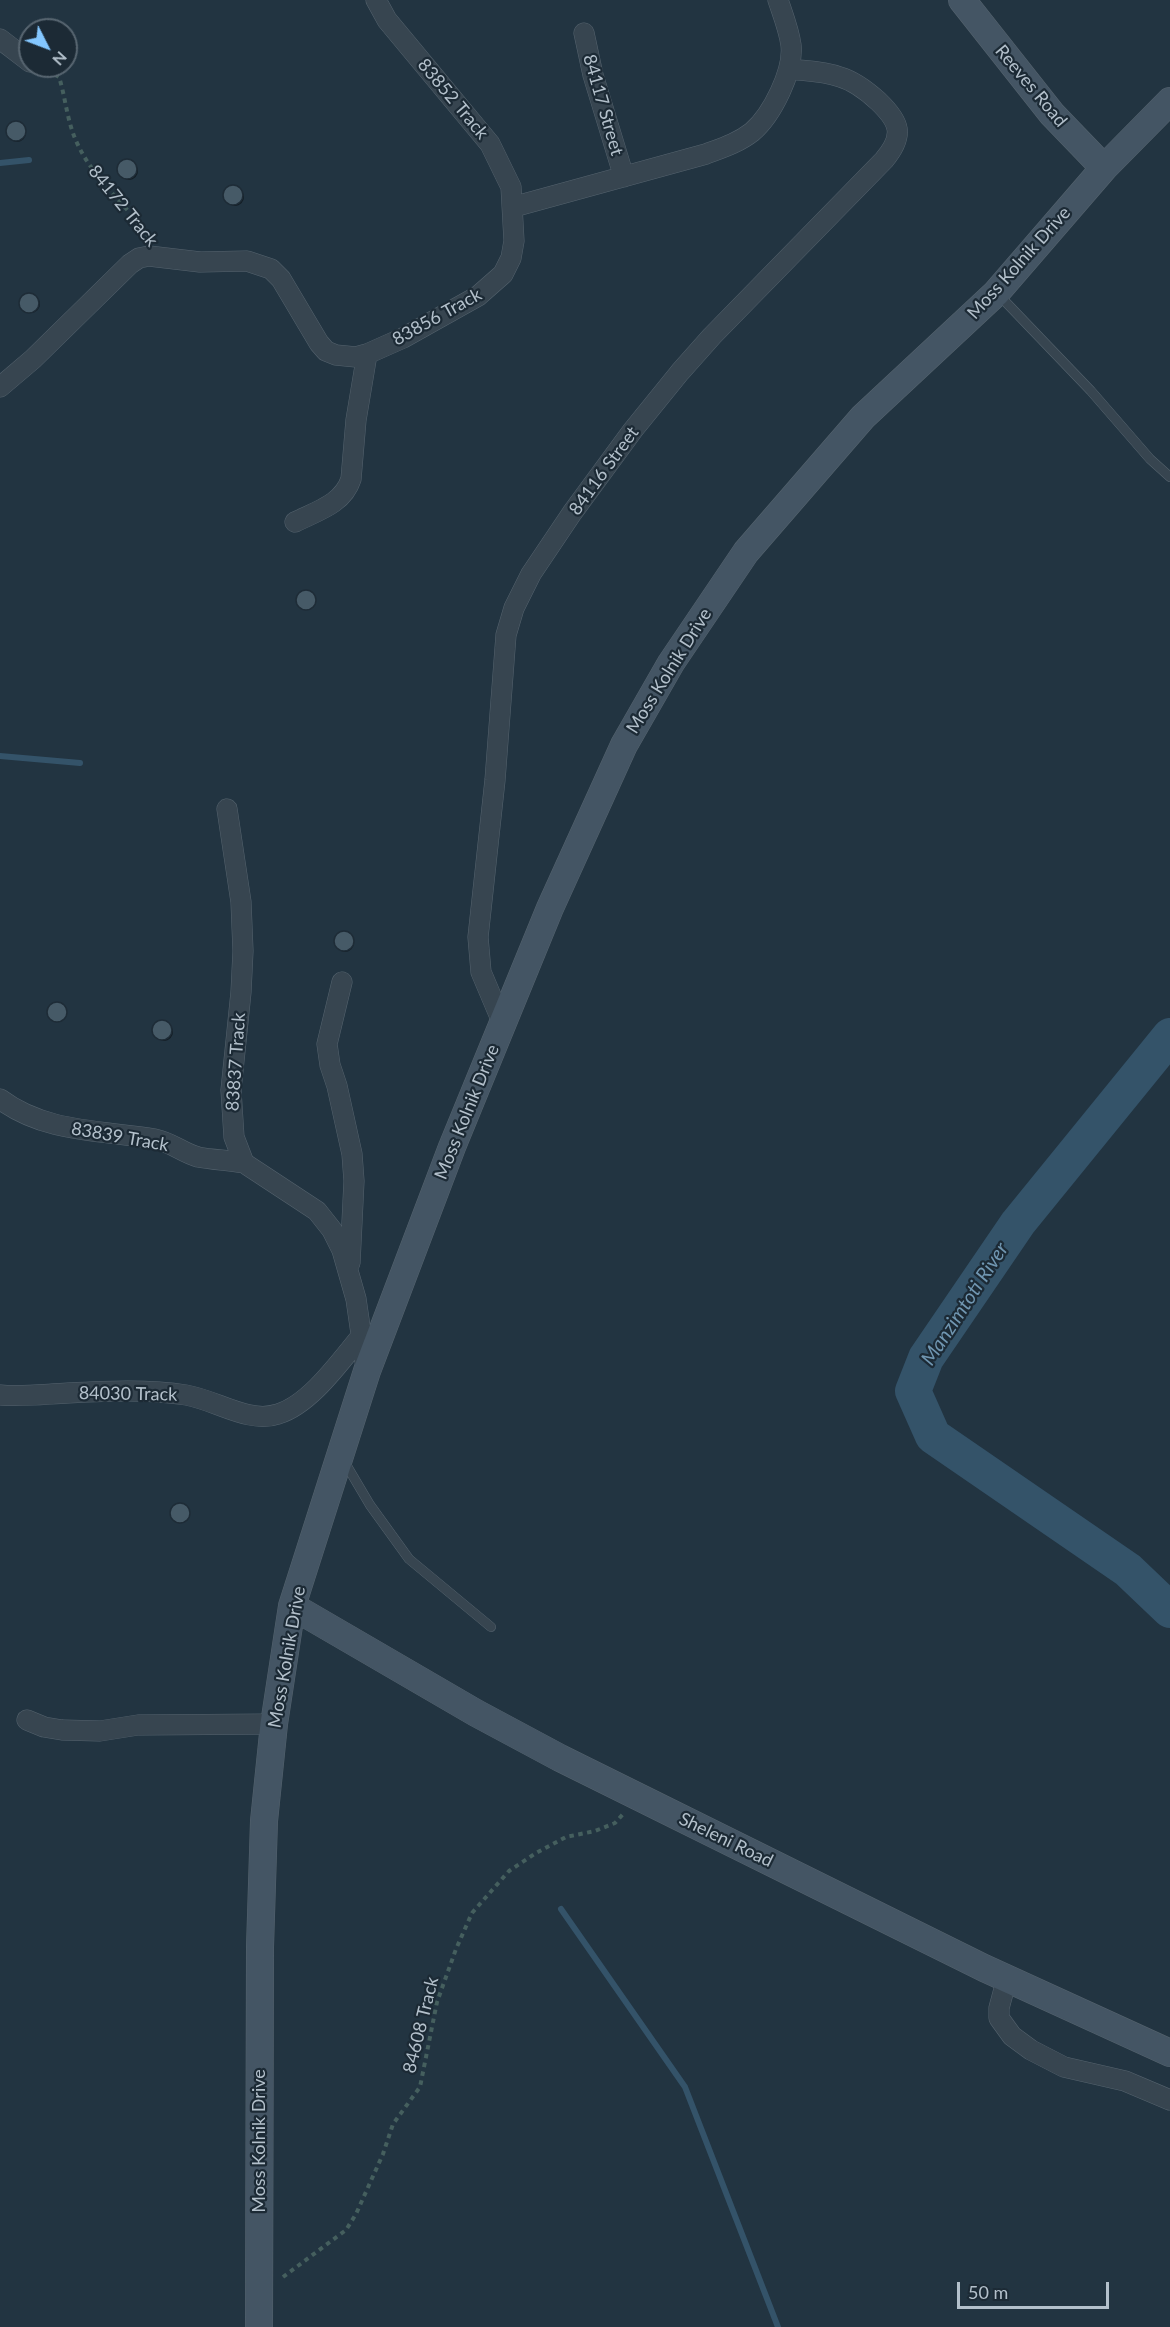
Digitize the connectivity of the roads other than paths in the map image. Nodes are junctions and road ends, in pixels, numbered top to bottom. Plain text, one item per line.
1 (376, 0) edge
2 (778, 0) edge
3 (962, 0) edge
4 (584, 33) dead end
5 (0, 39) edge
6 (18, 52) edge
7 (789, 69) junction
8 (1170, 100) edge
9 (1104, 168) junction
10 (624, 177) junction
11 (513, 207) junction
12 (996, 293) junction
13 (367, 354) junction
14 (0, 387) edge
15 (1170, 477) edge
16 (295, 522) dead end
17 (227, 809) dead end
18 (342, 982) dead end
19 (503, 1024) junction
20 (0, 1099) edge
21 (244, 1163) junction
22 (349, 1272) junction
23 (363, 1334) junction
24 (367, 1371) junction
25 (2, 1397) edge
26 (339, 1453) junction
27 (292, 1606) junction
28 (491, 1627) dead end
29 (27, 1720) dead end
30 (274, 1724) junction
31 (1007, 1978) junction
32 (1170, 2053) edge
33 (1170, 2100) edge
34 (259, 2327) edge

1 - 11 street, 83852 Track
2 - 7 street
3 - 9 main road, Reeves Road
4 - 10 street, 84117 Street
5 - 6 street
7 - 10 street
7 - 19 street, 84116 Street
8 - 9 main road, Moss Kolnik Drive
9 - 12 main road, Moss Kolnik Drive
10 - 11 street
11 - 13 street, 83856 Track
12 - 15 lane
12 - 19 main road, Moss Kolnik Drive
13 - 14 street, 83856 Track
13 - 16 street
17 - 21 street, 83837 Track
18 - 22 street
19 - 24 main road, Moss Kolnik Drive
20 - 21 street, 83839 Track
21 - 22 street
22 - 23 street
23 - 24 street
23 - 25 street, 84030 Track
24 - 26 main road, Moss Kolnik Drive
26 - 27 main road, Moss Kolnik Drive
26 - 28 lane
27 - 30 main road, Moss Kolnik Drive
27 - 31 main road, Sheleni Road
29 - 30 street
30 - 34 main road, Moss Kolnik Drive
31 - 32 main road, Sheleni Road
31 - 33 street

